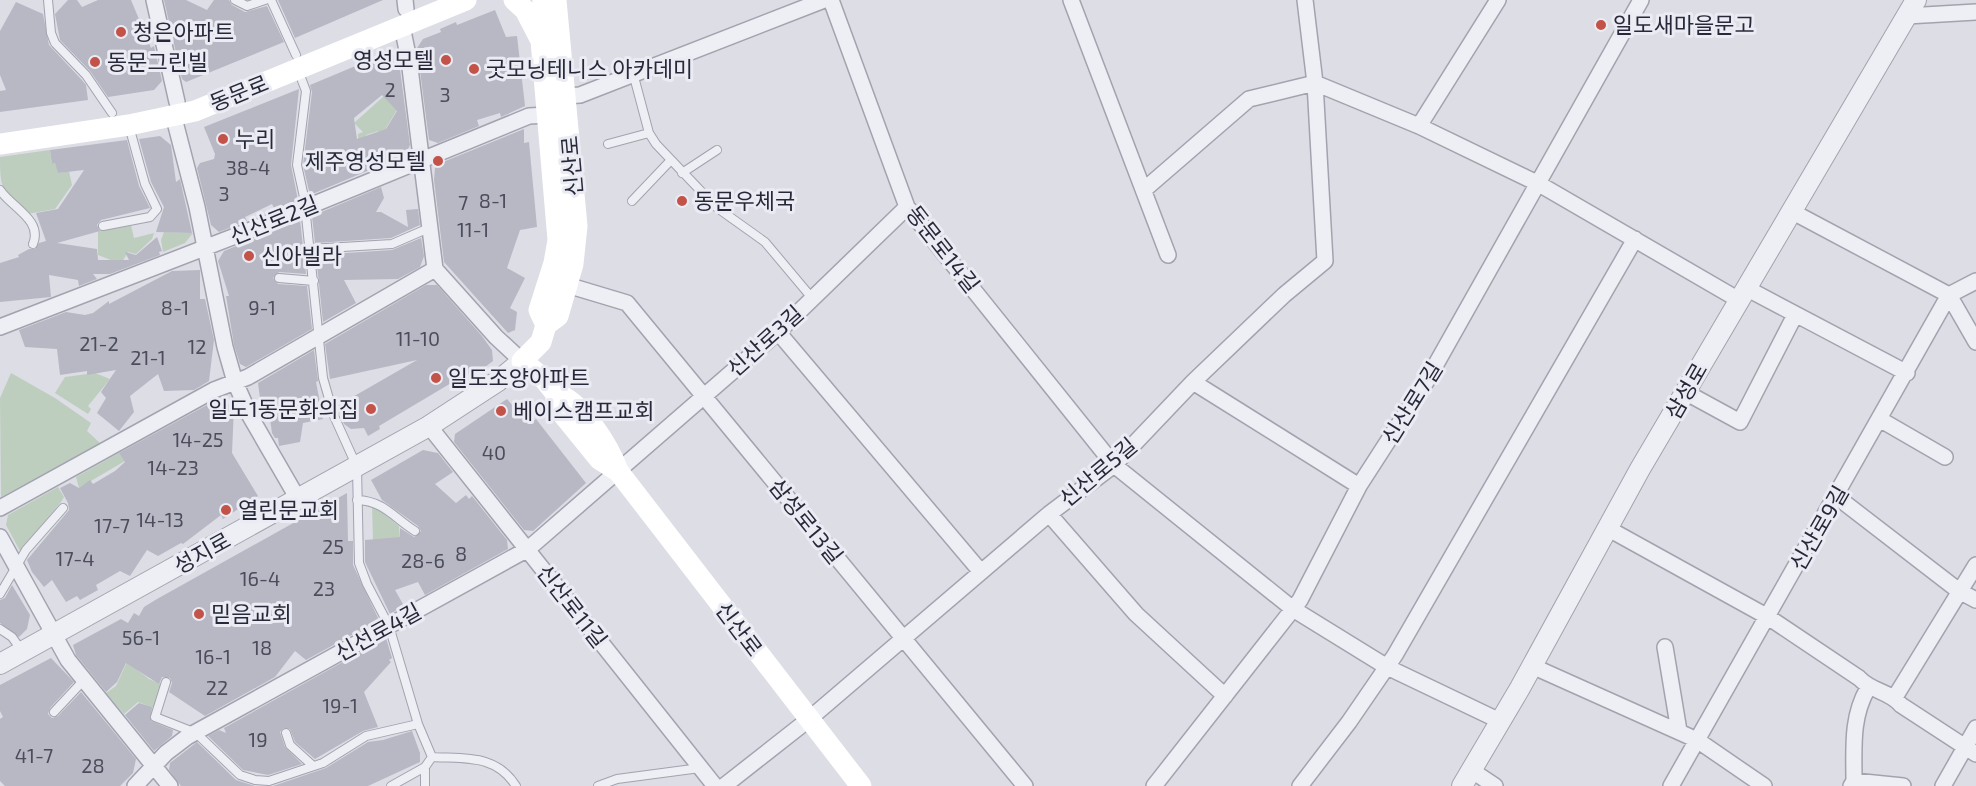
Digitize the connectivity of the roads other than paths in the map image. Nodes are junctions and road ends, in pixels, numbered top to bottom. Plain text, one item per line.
1 (48, 0) edge
2 (154, 0) edge
3 (235, 0) edge
4 (265, 0) edge
5 (271, 0) edge
6 (429, 0) edge
7 (466, 0) edge
8 (514, 0) edge
9 (543, 0) edge
10 (556, 0) edge
11 (824, 0) edge
12 (831, 0) edge
13 (1071, 0) edge
14 (1305, 0) edge
15 (1498, 0) edge
16 (1641, 0) edge
17 (1912, 8) edge
18 (404, 12) edge
19 (1976, 12) edge
20 (541, 41) junction
21 (297, 62) junction
22 (633, 73) junction
23 (1315, 83) junction
24 (566, 96) junction
25 (176, 110) junction
26 (548, 115) junction
27 (121, 119) junction
28 (1419, 126) junction
29 (0, 130) edge
30 (649, 133) junction
31 (0, 144) edge
32 (609, 144) dead end
33 (717, 150) dead end
34 (421, 160) junction
35 (671, 160) junction
36 (682, 173) junction
37 (1539, 184) junction
38 (1145, 189) junction
39 (0, 190) edge
40 (632, 201) dead end
41 (305, 207) junction
42 (907, 207) junction
43 (1791, 211) junction
44 (103, 226) dead end
45 (429, 228) junction
46 (1635, 239) junction
47 (33, 244) dead end
48 (206, 247) junction
49 (310, 249) junction
50 (1168, 255) dead end
51 (435, 268) junction
52 (279, 278) dead end
53 (314, 281) junction
54 (1976, 281) edge
55 (567, 285) junction
56 (1742, 294) junction
57 (1949, 295) junction
58 (812, 298) junction
59 (1795, 315) junction
60 (546, 325) junction
61 (0, 327) edge
62 (778, 332) junction
63 (318, 336) junction
64 (1976, 342) edge
65 (522, 361) junction
66 (1906, 373) junction
67 (236, 382) junction
68 (1194, 382) junction
69 (1685, 392) junction
70 (704, 396) junction
71 (1881, 420) junction
72 (429, 426) junction
73 (1945, 458) dead end
74 (1114, 465) junction
75 (357, 466) junction
76 (618, 471) junction
77 (1359, 486) junction
78 (1837, 497) junction
79 (298, 499) junction
80 (357, 500) junction
81 (0, 508) edge
82 (63, 508) dead end
83 (1049, 514) junction
84 (1607, 528) junction
85 (415, 531) dead end
86 (0, 537) edge
87 (528, 549) junction
88 (16, 566) junction
89 (1976, 566) edge
90 (981, 572) junction
91 (1959, 591) junction
92 (0, 594) edge
93 (1976, 600) edge
94 (1293, 609) junction
95 (1768, 617) junction
96 (389, 626) junction
97 (0, 629) edge
98 (54, 635) junction
99 (902, 639) junction
100 (1665, 647) dead end
101 (22, 652) junction
102 (0, 664) edge
103 (1532, 666) junction
104 (1387, 667) junction
105 (83, 681) junction
106 (166, 682) dead end
107 (1868, 688) junction
108 (1225, 696) junction
109 (1895, 697) junction
110 (54, 712) dead end
111 (808, 720) junction
112 (1500, 721) junction
113 (418, 724) junction
114 (1976, 728) edge
115 (1679, 731) junction
116 (196, 732) junction
117 (286, 733) dead end
118 (1697, 740) junction
119 (1971, 751) edge
120 (432, 757) junction
121 (312, 765) junction
122 (154, 766) junction
123 (425, 767) junction
124 (701, 768) junction
125 (1467, 778) edge
126 (1852, 783) edge
127 (135, 786) edge
128 (170, 786) edge
129 (391, 786) edge
130 (425, 786) edge
131 (516, 786) edge
132 (598, 786) edge
133 (715, 786) edge
134 (724, 786) edge
135 (861, 786) edge
136 (1025, 786) edge
137 (1154, 786) edge
138 (1300, 786) edge
139 (1495, 786) edge
140 (1671, 786) edge
141 (1764, 786) edge
142 (1903, 786) edge
143 (1943, 786) edge

1 - 27 lane
2 - 25 street
3 - 4 lane
5 - 21 lane
6 - 18 main road, 동문로
7 - 18 main road, 동문로
8 - 20 main road
9 - 20 main road, 신산로
10 - 24 main road, 신산로
11 - 22 street
12 - 42 street, 동문로14길
13 - 38 street
14 - 23 street
15 - 28 street
16 - 37 street, 신산로7길
17 - 19 street
17 - 43 street, 삼성로
18 - 21 main road, 동문로
18 - 34 street
20 - 26 main road, 신산로
21 - 25 main road, 동문로
21 - 41 lane
22 - 24 street
22 - 30 lane
23 - 28 street
23 - 38 street
23 - 68 street, 신산로5길
24 - 55 main road, 신산로
25 - 27 main road, 동문로
25 - 48 street
26 - 34 street, 신산로2길
26 - 60 main road, 신산로
27 - 29 main road, 동문로
27 - 31 main road, 동문로
27 - 44 lane
28 - 37 street
30 - 32 lane
30 - 35 lane
33 - 36 lane
34 - 41 street, 신산로2길
34 - 45 street
35 - 36 lane
35 - 40 lane
36 - 58 lane
37 - 46 street
37 - 77 street, 신산로7길
38 - 50 street
39 - 47 lane
41 - 48 street, 신산로2길
41 - 49 lane
42 - 58 street, 신산로3길
42 - 74 street, 동문로14길
43 - 56 street, 삼성로
43 - 57 street
45 - 49 lane
45 - 51 street
46 - 56 street
46 - 104 street
48 - 61 street, 신산로2길
48 - 67 street
49 - 53 lane
51 - 63 street
51 - 65 street
52 - 53 lane
53 - 63 lane
54 - 57 street
55 - 60 main road, 신산로
55 - 70 street, 삼성로13길
56 - 59 street
56 - 69 street, 삼성로
57 - 64 street
57 - 66 street, 신산로9길
58 - 62 street, 신산로3길
59 - 66 street
59 - 69 street
60 - 65 main road, 신산로
62 - 70 street, 신산로3길
62 - 90 street
63 - 67 street
63 - 75 lane
65 - 72 street, 성지로
65 - 76 main road, 신산로
66 - 71 street, 신산로9길
67 - 79 street
67 - 81 street
68 - 74 street, 신산로5길
68 - 77 street
69 - 84 street, 삼성로
70 - 76 street, 신산로3길
70 - 99 street, 삼성로13길
71 - 73 street
71 - 78 street, 신산로9길
72 - 75 street, 성지로
72 - 87 street, 신산로11길
74 - 83 street, 신산로5길
74 - 94 street, 동문로14길
75 - 79 street, 성지로
75 - 80 lane
76 - 87 street, 신선로4길
76 - 111 main road, 신산로
77 - 94 street, 신산로7길
78 - 91 street
78 - 95 street, 신산로9길
79 - 98 street, 성지로
80 - 85 lane
80 - 96 lane
82 - 88 lane
83 - 90 street, 신산로5길
83 - 108 street
84 - 95 street
84 - 103 street, 삼성로
86 - 88 street
87 - 96 street, 신선로4길
87 - 124 street, 신산로11길
88 - 92 lane
88 - 98 street
89 - 91 street
90 - 99 street, 신산로5길
91 - 93 street
91 - 109 street
94 - 104 street, 동문로14길
94 - 108 street, 신산로7길
95 - 107 street
95 - 118 street, 신산로9길
96 - 113 lane
96 - 116 street, 신선로4길
97 - 101 lane
98 - 101 street, 성지로
98 - 105 street
99 - 111 street, 신산로5길
99 - 136 street, 삼성로13길
100 - 115 street
101 - 102 street, 성지로
103 - 112 street, 삼성로
103 - 115 street
104 - 112 street, 동문로14길
104 - 138 street
105 - 110 lane
105 - 122 street
106 - 116 lane
107 - 109 street
107 - 126 street
108 - 137 street, 신산로7길
109 - 119 street
111 - 134 street, 신산로5길
111 - 135 main road, 신산로
112 - 125 street, 삼성로
113 - 120 lane
113 - 121 lane
114 - 119 street
115 - 118 street
116 - 121 lane
116 - 122 street, 신선로4길
117 - 121 lane
118 - 140 street, 신산로9길
118 - 141 street
119 - 143 street
120 - 123 lane
120 - 131 lane
122 - 127 street, 신선로4길
122 - 128 street
123 - 129 lane
123 - 130 lane
124 - 132 lane
124 - 133 street, 신산로11길
125 - 139 street
126 - 142 street

